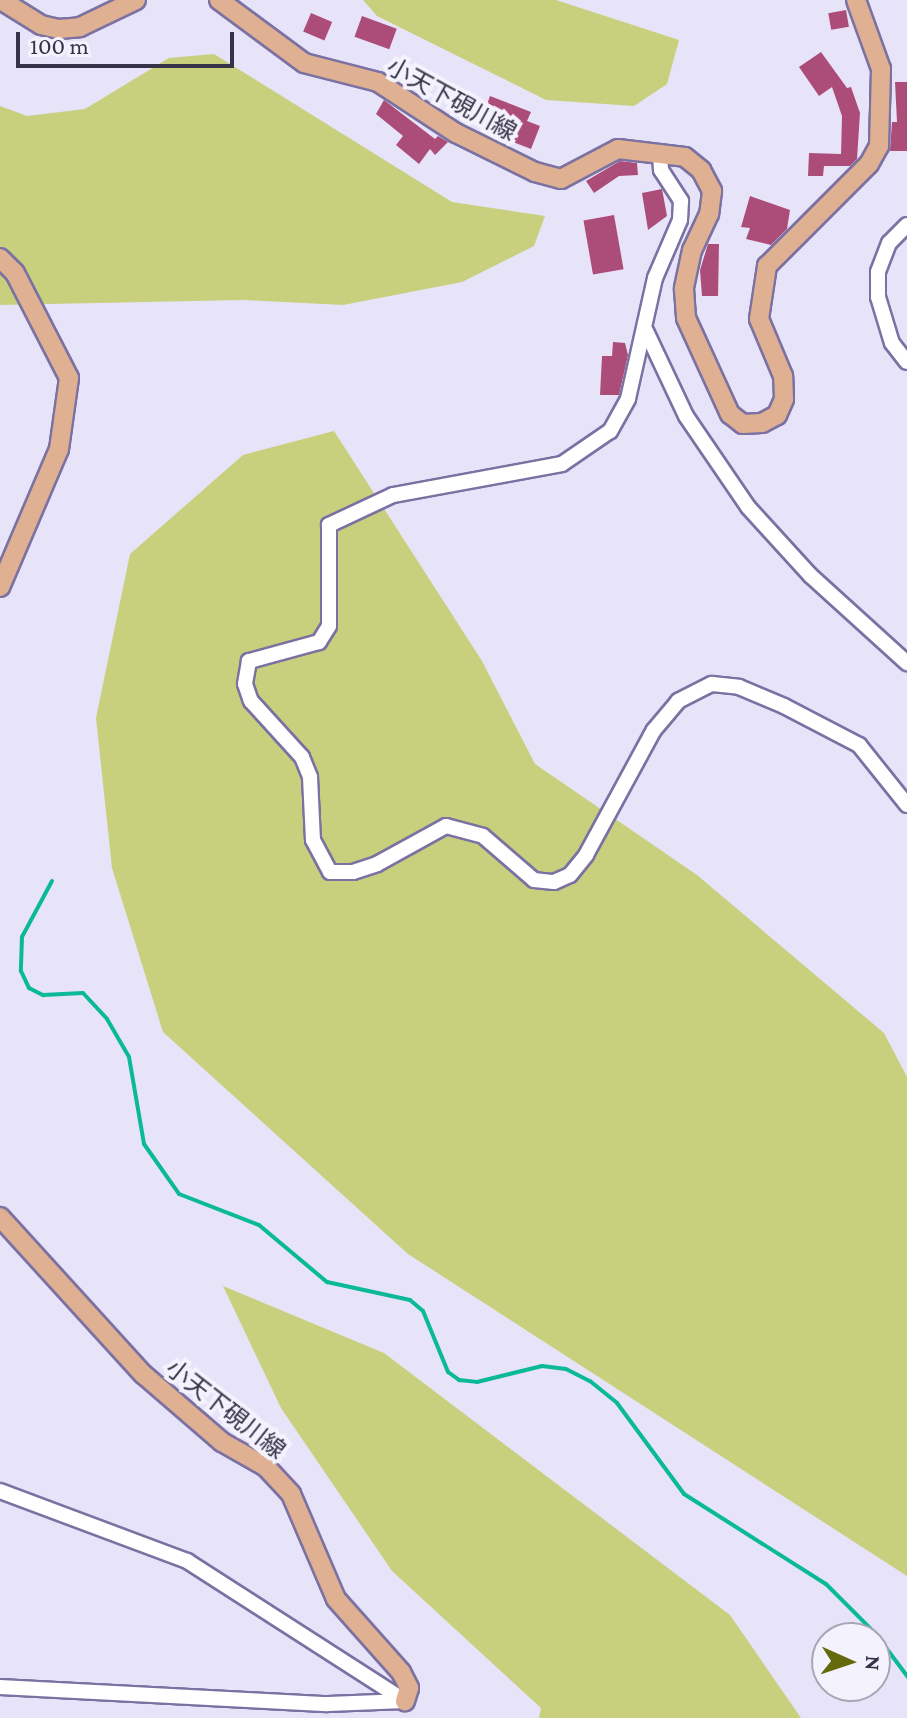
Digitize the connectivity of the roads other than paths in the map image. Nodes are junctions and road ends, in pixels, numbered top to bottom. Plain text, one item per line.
1 (1, 0) edge
2 (136, 0) edge
3 (219, 0) edge
4 (856, 0) edge
5 (660, 152) junction
6 (907, 225) edge
7 (0, 258) edge
8 (645, 328) junction
9 (907, 362) edge
10 (0, 587) edge
11 (907, 663) edge
12 (907, 805) edge
13 (0, 1217) edge
14 (0, 1491) edge
15 (0, 1687) edge
16 (405, 1701) junction

1 - 2 main road
3 - 5 main road, 小天下硯川線
4 - 5 main road, 小天下硯川線
5 - 8 street
6 - 9 street
7 - 10 main road
8 - 11 street
8 - 12 street
13 - 16 main road, 小天下硯川線
14 - 16 street
15 - 16 street

